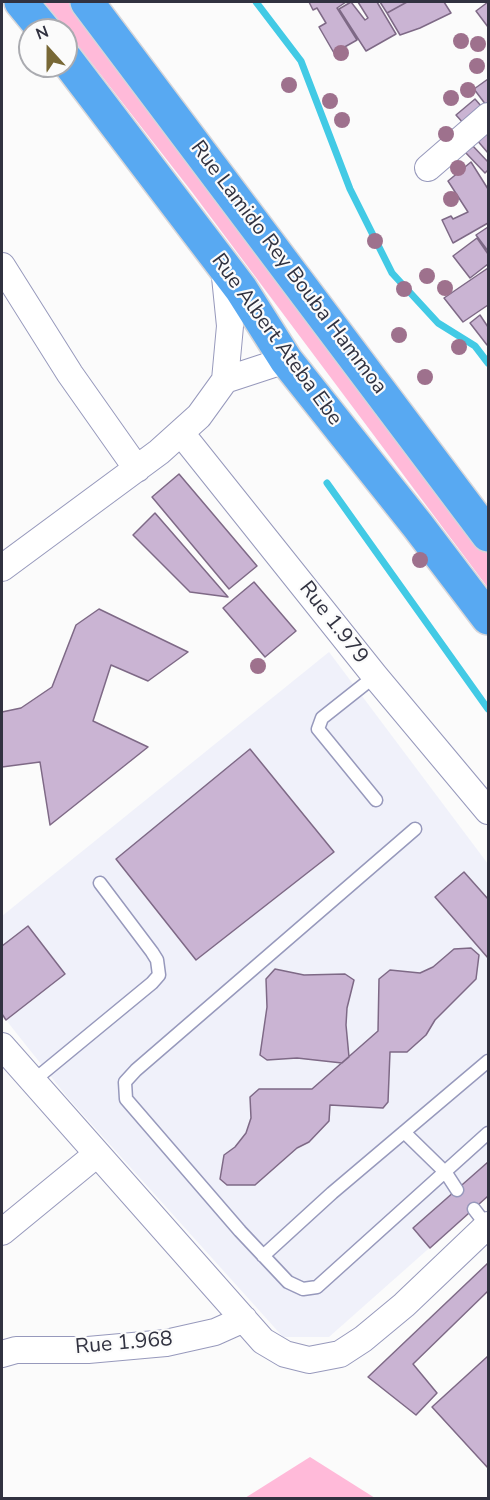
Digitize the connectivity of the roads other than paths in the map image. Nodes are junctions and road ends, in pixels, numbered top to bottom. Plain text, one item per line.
1 (21, 2) edge
2 (87, 2) edge
3 (34, 18) edge
4 (78, 75) edge
5 (489, 116) edge
6 (428, 168) dead end
7 (2, 266) edge
8 (224, 267) junction
9 (286, 360) junction
10 (225, 380) junction
11 (181, 433) junction
12 (136, 469) junction
13 (489, 535) edge
14 (2, 568) edge
15 (489, 618) edge
16 (375, 676) junction
17 (376, 800) dead end
18 (489, 811) edge
19 (415, 829) dead end
20 (100, 884) dead end
21 (2, 1046) edge
22 (489, 1061) edge
23 (33, 1081) junction
24 (404, 1132) junction
25 (489, 1133) edge
26 (97, 1154) junction
27 (446, 1173) junction
28 (457, 1190) dead end
29 (483, 1220) edge
30 (2, 1232) edge
31 (263, 1256) junction
32 (244, 1319) junction
33 (2, 1354) edge

1 - 3 highway
2 - 13 highway, Rue Lamido Rey Bouba Hammoa
4 - 8 highway, Rue Albert Ateba Ebe
5 - 6 street
7 - 12 street
8 - 9 highway, Rue Albert Ateba Ebe
8 - 10 street
9 - 10 street
9 - 15 highway, Rue Albert Ateba Ebe
10 - 11 street
11 - 12 street
11 - 16 street, Rue 1.979
12 - 14 street
16 - 17 lane
16 - 18 street, Rue 1.979
19 - 31 lane
20 - 23 lane
21 - 23 street
22 - 24 lane
23 - 26 street
24 - 27 lane
24 - 31 lane
25 - 27 lane
26 - 30 street
26 - 32 street
27 - 28 lane
27 - 31 lane
29 - 32 street
32 - 33 street, Rue 1.968

